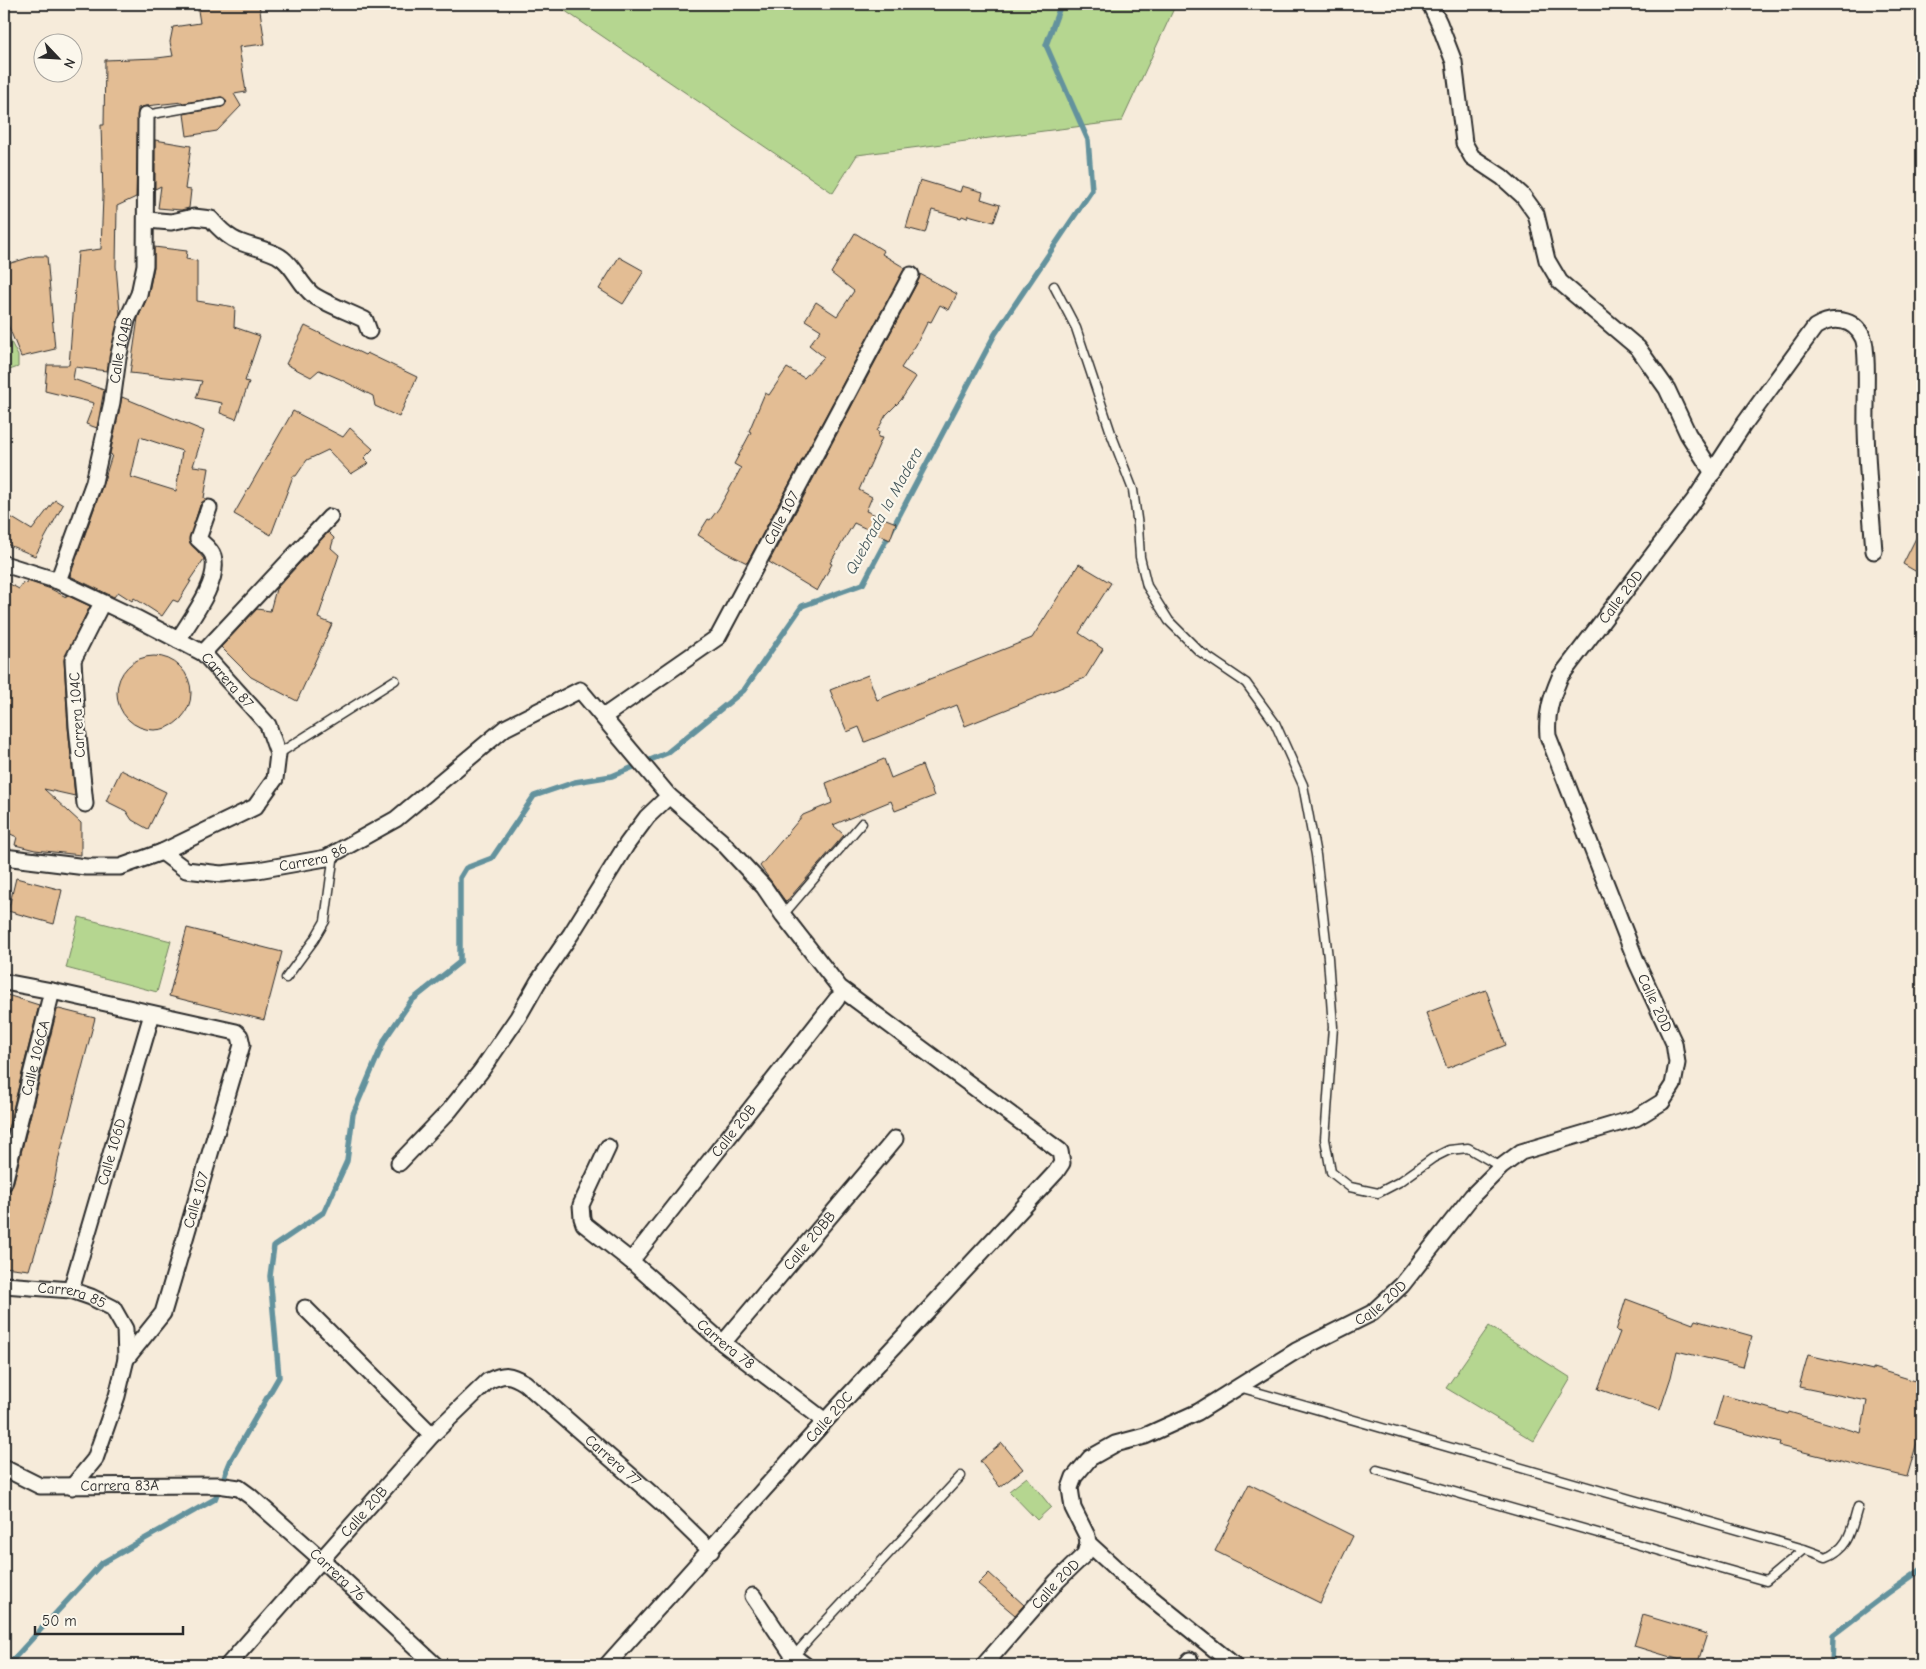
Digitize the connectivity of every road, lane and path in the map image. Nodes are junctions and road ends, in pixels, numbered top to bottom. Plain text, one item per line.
1 (1430, 4) edge
2 (220, 102) dead end
3 (146, 115) joint
4 (147, 220) junction
5 (910, 275) dead end
6 (1054, 286) dead end
7 (369, 331) dead end
8 (1713, 473) junction
9 (209, 508) dead end
10 (330, 517) dead end
11 (1874, 551) dead end
12 (4, 564) edge
13 (58, 581) junction
14 (102, 603) junction
15 (178, 640) junction
16 (203, 653) junction
17 (395, 680) dead end
18 (603, 717) junction
19 (278, 754) junction
20 (669, 796) junction
21 (85, 804) dead end
22 (862, 823) dead end
23 (162, 852) junction
24 (334, 854) junction
25 (4, 857) edge
26 (783, 915) junction
27 (286, 978) dead end
28 (4, 982) edge
29 (52, 991) junction
30 (837, 999) dead end
31 (152, 1014) junction
32 (895, 1139) dead end
33 (608, 1147) dead end
34 (399, 1163) dead end
35 (1501, 1167) junction
36 (4, 1183) edge
37 (631, 1261) junction
38 (6, 1287) edge
39 (72, 1290) junction
40 (305, 1308) dead end
41 (125, 1328) joint
42 (723, 1343) junction
43 (126, 1359) junction
44 (513, 1376) joint
45 (1239, 1387) junction
46 (825, 1421) junction
47 (432, 1435) junction
48 (4, 1468) edge
49 (1377, 1470) dead end
50 (960, 1476) dead end
51 (72, 1487) junction
52 (239, 1488) joint
53 (1858, 1507) dead end
54 (1088, 1543) junction
55 (1804, 1549) junction
56 (711, 1551) junction
57 (321, 1559) junction
58 (752, 1596) dead end
59 (795, 1663) edge
60 (228, 1665) edge
61 (435, 1665) edge
62 (607, 1665) edge
63 (984, 1665) edge
64 (1234, 1665) edge

1 - 8 street
2 - 3 lane
3 - 4 street, Calle 104B
4 - 7 street
4 - 13 street, Calle 104B
5 - 18 street, Calle 107
6 - 35 lane
8 - 11 street, Calle 20D
8 - 35 street, Calle 20D
9 - 15 street
10 - 16 street
12 - 13 street, Carrera 87
13 - 14 street, Carrera 87
14 - 15 street, Carrera 87
14 - 21 street, Carrera 104C
15 - 16 street, Carrera 87
16 - 19 street, Carrera 87
17 - 19 lane
18 - 20 street
18 - 24 street, Carrera 86
19 - 23 street, Carrera 87
20 - 26 street
20 - 34 street
22 - 26 lane
23 - 24 street, Carrera 86
23 - 25 street
24 - 27 lane
26 - 46 street, Calle 20C
28 - 29 street
29 - 31 street
29 - 36 street, Calle 106CA
30 - 37 street, Calle 20B
31 - 39 street, Calle 106D
31 - 43 street, Calle 107
32 - 42 street, Calle 20BB
33 - 37 street, Carrera 78
35 - 45 street, Calle 20D
37 - 42 street, Carrera 78
38 - 39 street, Carrera 85
39 - 41 street, Carrera 85
40 - 47 street
41 - 43 street, Calle 107
42 - 46 street, Carrera 78
43 - 51 street, Calle 107
44 - 47 street, Calle 20B
44 - 56 street, Carrera 77
45 - 54 street, Calle 20D
45 - 55 lane
46 - 56 street, Calle 20C
47 - 57 street, Calle 20B
48 - 51 street, Carrera 83A
49 - 55 lane
50 - 59 lane
51 - 52 street, Carrera 83A
52 - 57 street, Carrera 76
53 - 55 lane
54 - 63 street, Calle 20D
54 - 64 street
56 - 62 street, Calle 20C
57 - 60 street, Calle 20B
57 - 61 street, Carrera 76
58 - 59 street

